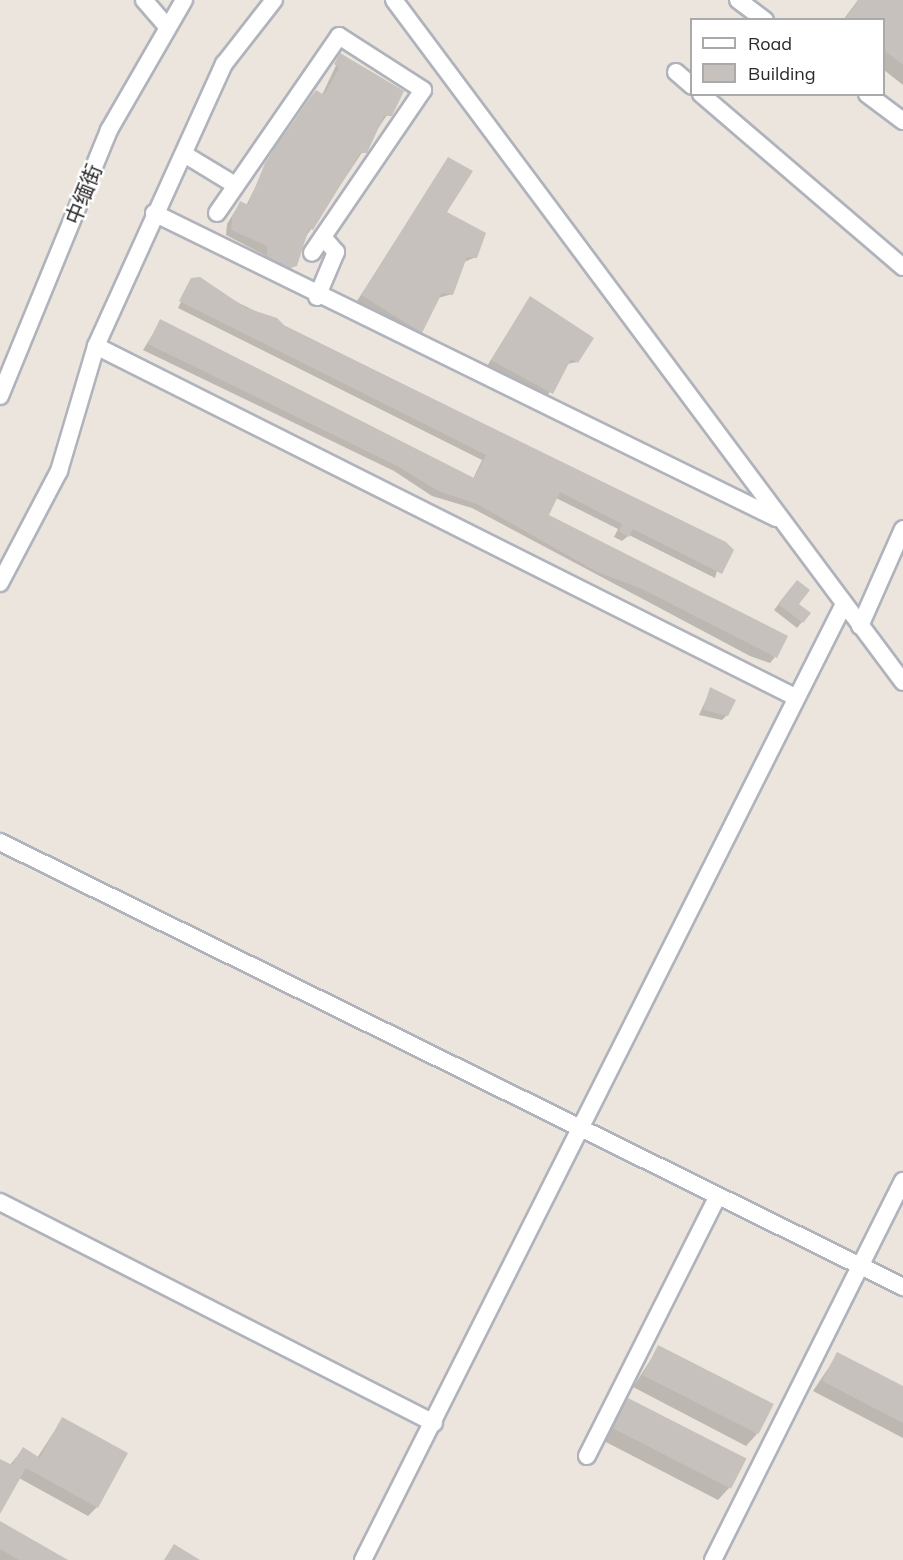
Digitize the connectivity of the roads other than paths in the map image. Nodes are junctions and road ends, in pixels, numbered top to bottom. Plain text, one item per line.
1 (144, 0) edge
2 (184, 0) edge
3 (274, 0) edge
4 (393, 0) edge
5 (738, 0) edge
6 (762, 18) edge
7 (165, 24) junction
8 (676, 72) dead end
9 (690, 84) edge
10 (704, 96) edge
11 (870, 96) edge
12 (903, 121) edge
13 (183, 154) junction
14 (235, 185) junction
15 (154, 213) junction
16 (217, 213) dead end
17 (323, 237) junction
18 (312, 253) dead end
19 (903, 267) edge
20 (317, 297) junction
21 (96, 346) junction
22 (0, 396) edge
23 (779, 519) junction
24 (903, 529) edge
25 (0, 583) edge
26 (844, 604) junction
27 (860, 626) junction
28 (903, 682) edge
29 (795, 697) junction
30 (0, 842) edge
31 (581, 1130) junction
32 (903, 1180) edge
33 (717, 1198) junction
34 (0, 1202) edge
35 (861, 1267) junction
36 (903, 1287) edge
37 (434, 1423) junction
38 (587, 1456) dead end
39 (363, 1560) edge
40 (713, 1560) edge

1 - 7 street
2 - 7 street, 中缅街
3 - 13 street
4 - 23 street
5 - 6 street
7 - 22 street, 中缅街
8 - 9 street
10 - 19 street
11 - 12 street
13 - 14 street
13 - 15 street
14 - 16 street
14 - 17 street
15 - 20 street
15 - 21 street
17 - 18 street
17 - 20 street
20 - 23 street
21 - 25 street
21 - 29 street
23 - 26 street
24 - 27 street
26 - 27 street
26 - 29 street
27 - 28 street
29 - 31 street
30 - 31 street
31 - 33 street
31 - 37 street
32 - 35 street
33 - 35 street
33 - 38 street
34 - 37 street
35 - 36 street
35 - 40 street
37 - 39 street

